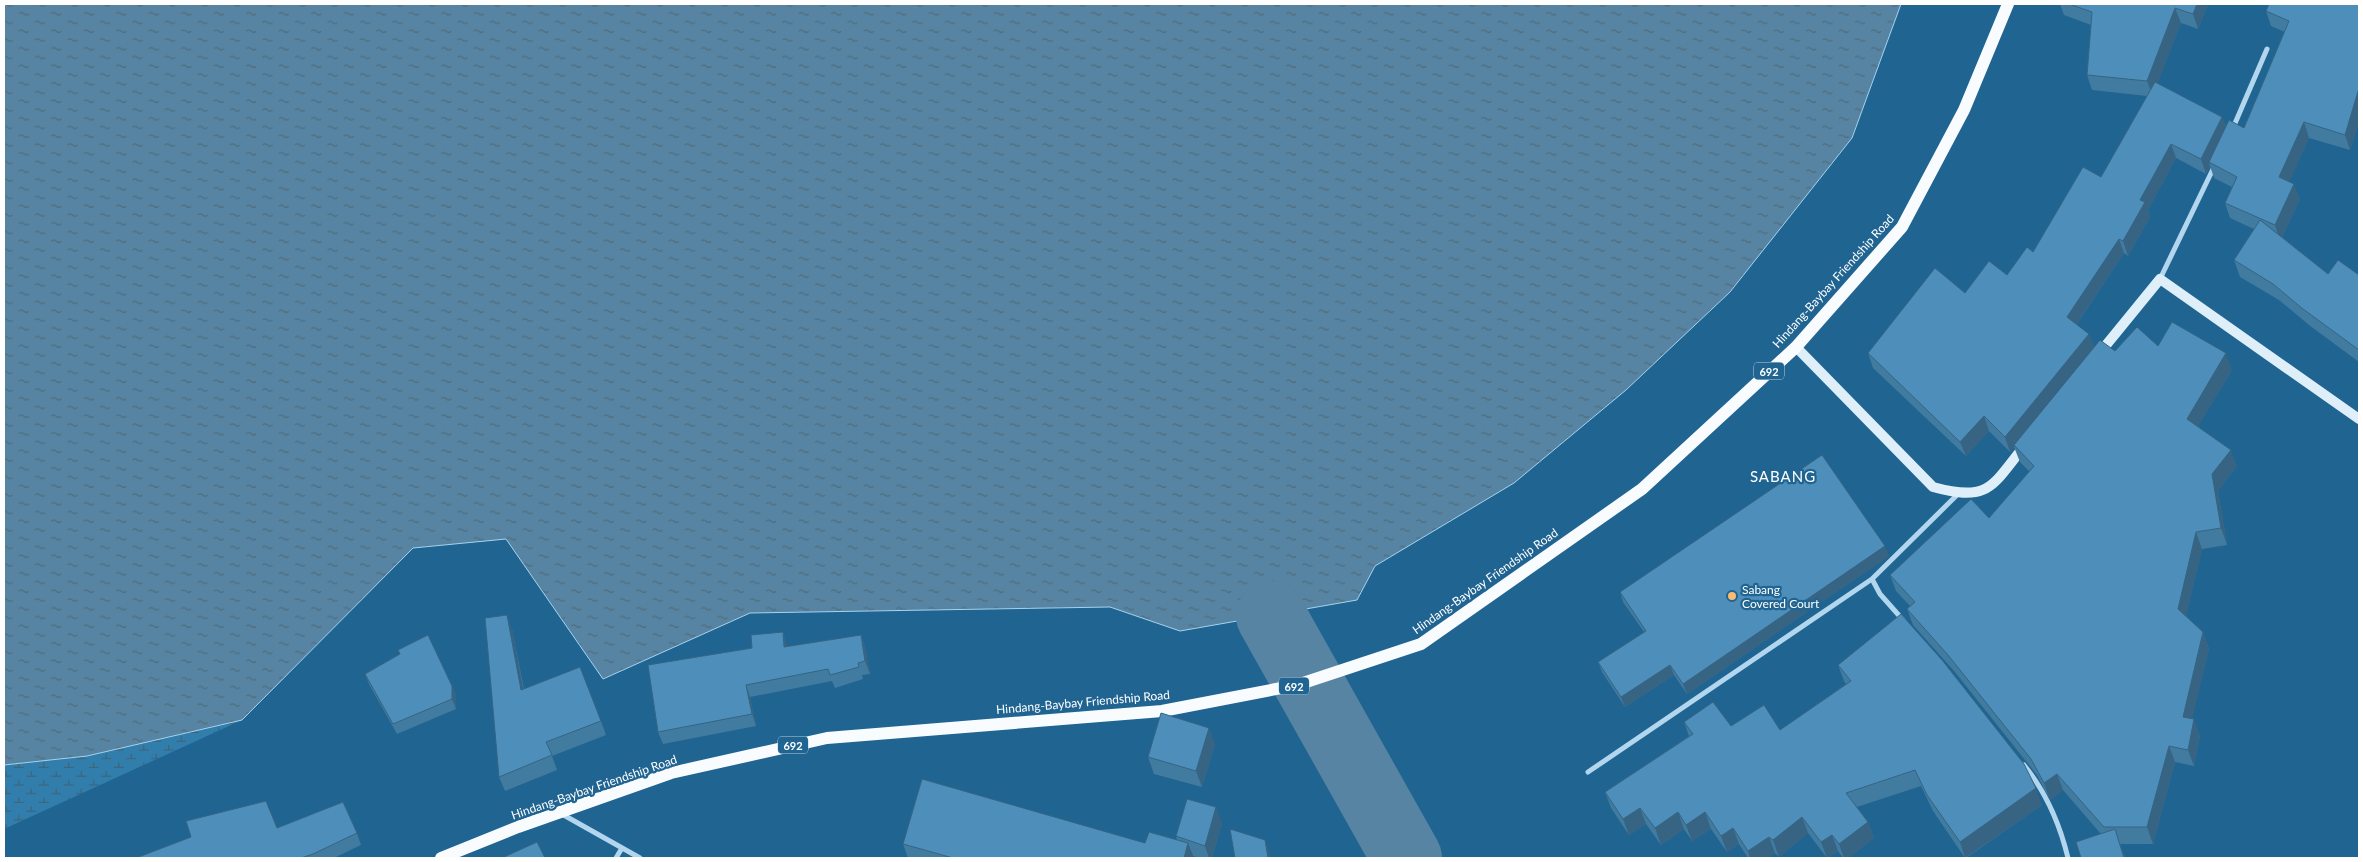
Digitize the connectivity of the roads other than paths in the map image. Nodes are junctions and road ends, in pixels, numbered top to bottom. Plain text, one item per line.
1 (2008, 4) edge
2 (2267, 49) dead end
3 (2230, 134) edge
4 (2218, 160) edge
5 (2160, 279) junction
6 (1796, 347) junction
7 (2091, 364) edge
8 (2359, 420) edge
9 (2034, 433) edge
10 (1958, 494) junction
11 (1872, 579) junction
12 (1906, 623) edge
13 (2022, 763) edge
14 (1588, 772) dead end
15 (559, 813) junction
16 (622, 848) junction
17 (441, 858) edge
18 (616, 858) edge
19 (640, 858) edge
20 (2068, 858) edge

1 - 6 main road, Hindang-Baybay Friendship Road / 692
2 - 3 street
4 - 5 street
5 - 7 street
5 - 8 street
6 - 10 street
6 - 15 main road, Hindang-Baybay Friendship Road / 692
9 - 10 street
10 - 11 street
11 - 12 street
11 - 14 street
13 - 20 street
15 - 16 street
15 - 17 main road, Hindang-Baybay Friendship Road / 692
16 - 18 street
16 - 19 street

